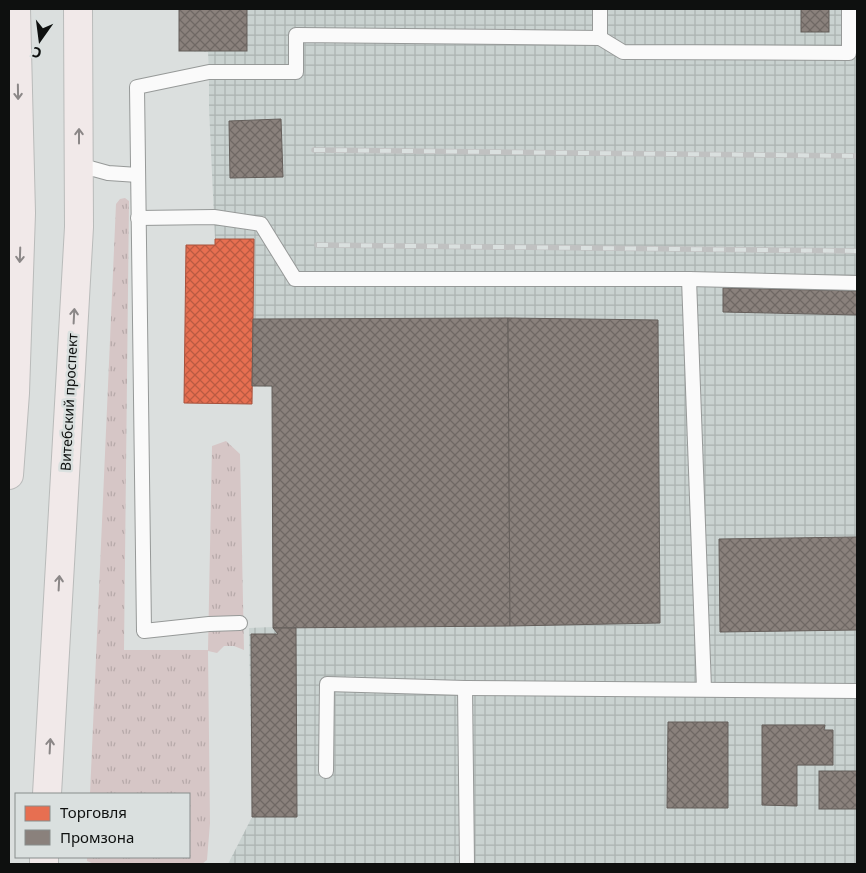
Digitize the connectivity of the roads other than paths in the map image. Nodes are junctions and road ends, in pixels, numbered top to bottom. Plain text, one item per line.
1 (16, 9) edge
2 (78, 9) edge
3 (600, 9) edge
4 (849, 9) edge
5 (600, 38) junction
6 (79, 165) junction
7 (138, 175) junction
8 (138, 218) junction
9 (689, 279) junction
10 (857, 283) edge
11 (9, 475) edge
12 (240, 623) dead end
13 (464, 688) junction
14 (704, 689) junction
15 (857, 691) edge
16 (326, 771) dead end
17 (48, 793) edge
18 (467, 864) edge

1 -> 11 main road
6 -> 2 main road, Витебский проспект
3 - 5 lane
4 - 5 lane
5 - 7 lane
6 - 7 lane
17 -> 6 main road, Витебский проспект
7 - 8 lane
8 - 9 lane
8 - 12 lane
9 - 10 lane
9 - 14 lane
13 - 14 lane
13 - 16 lane
13 - 18 lane
14 - 15 lane

